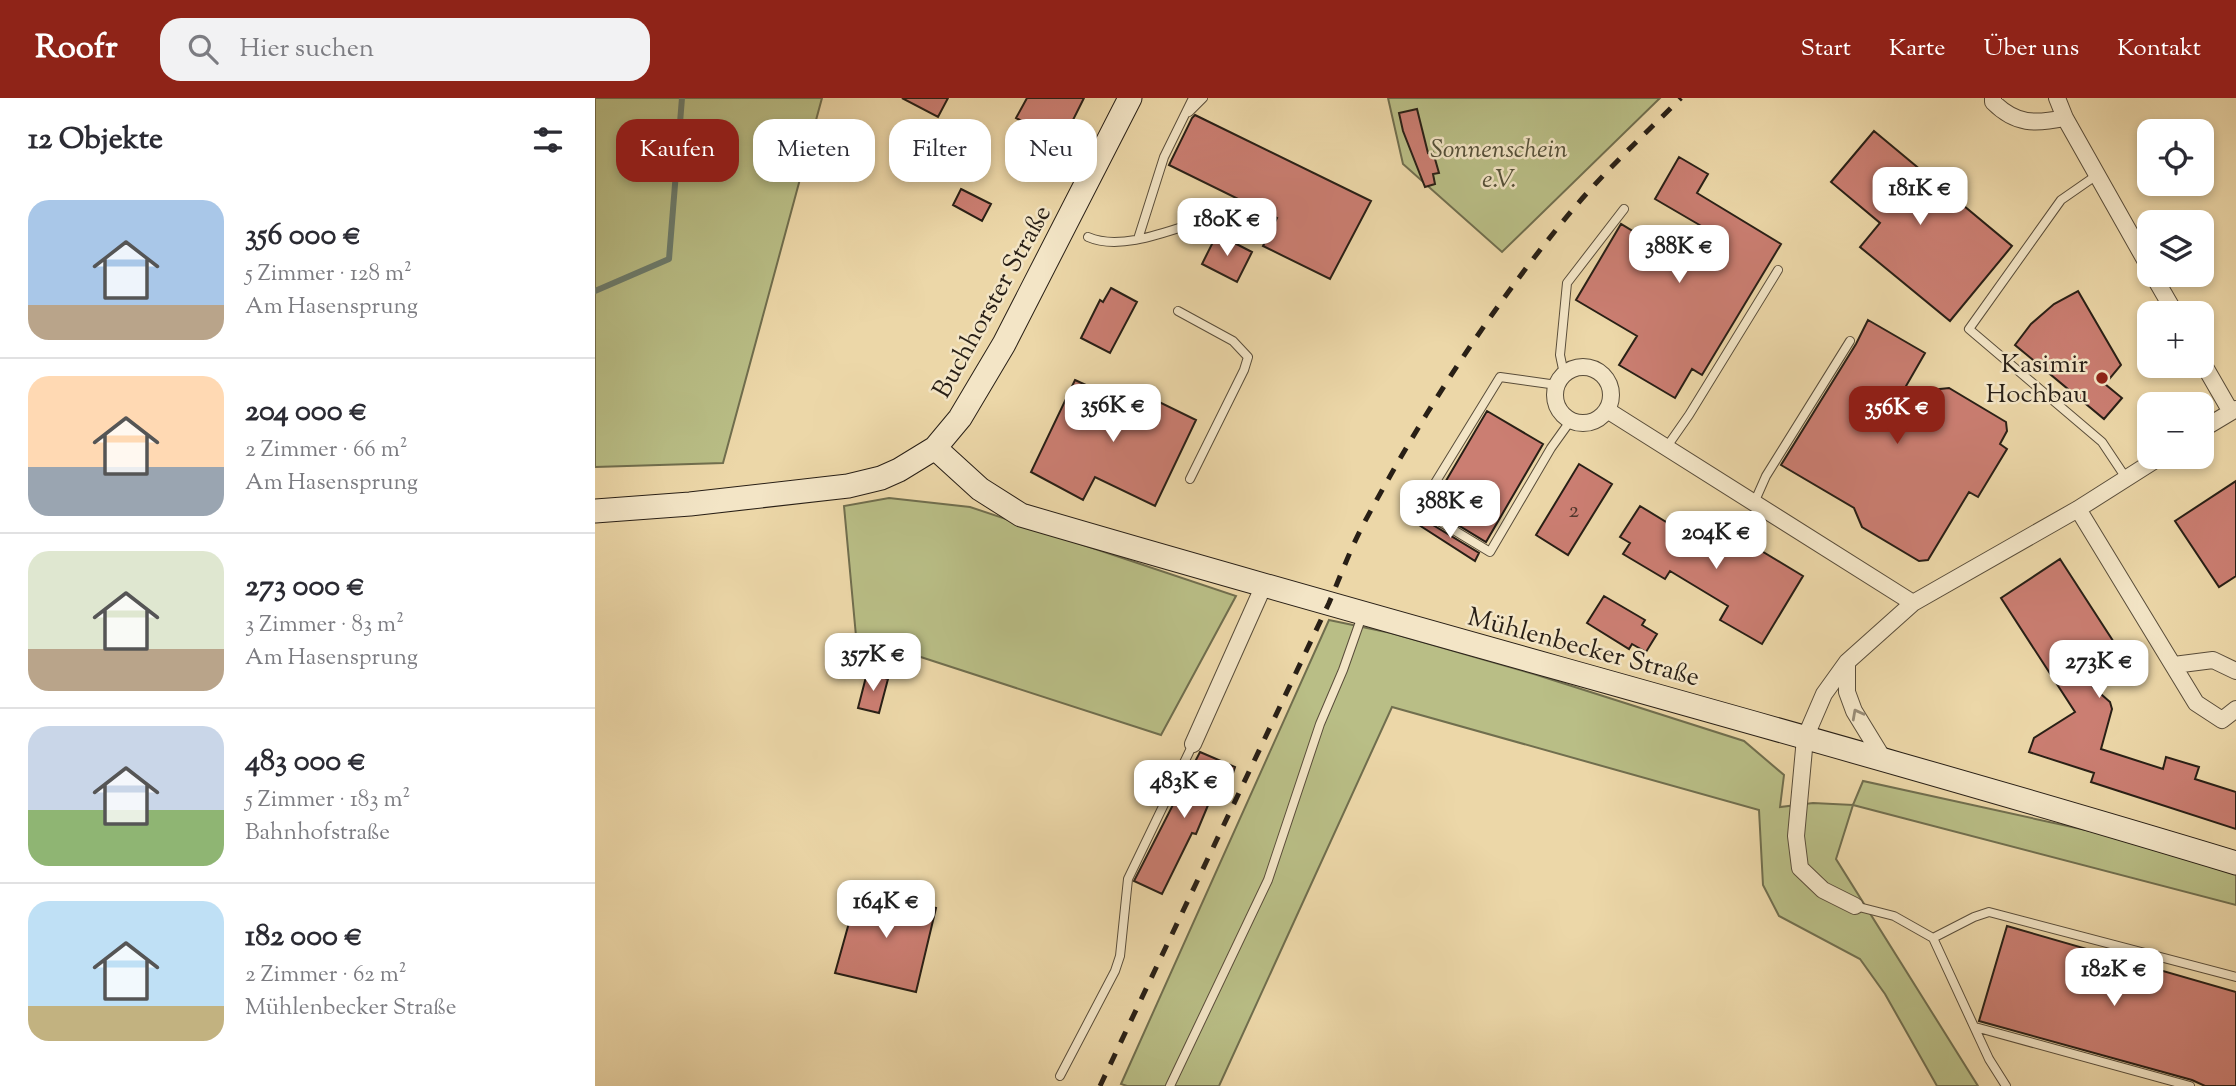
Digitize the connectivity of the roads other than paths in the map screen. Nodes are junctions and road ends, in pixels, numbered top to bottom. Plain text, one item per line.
1 (1130, 98) edge
2 (1193, 98) edge
3 (1203, 98) edge
4 (1993, 98) edge
5 (2057, 98) edge
6 (1184, 117) junction
7 (2065, 118) junction
8 (2097, 175) junction
9 (1624, 209) dead end
10 (1207, 219) dead end
11 (1088, 237) dead end
12 (1138, 239) junction
13 (2137, 246) edge
14 (1777, 270) dead end
15 (1178, 311) dead end
16 (1850, 341) dead end
17 (2213, 378) edge
18 (1560, 379) junction
19 (1607, 410) junction
20 (2233, 410) edge
21 (1571, 420) junction
22 (2214, 422) edge
23 (1666, 447) junction
24 (935, 448) junction
25 (2141, 469) edge
26 (2126, 478) junction
27 (1190, 479) dead end
28 (1754, 503) junction
29 (2078, 509) junction
30 (595, 511) edge
31 (1264, 585) junction
32 (1913, 603) junction
33 (1363, 614) junction
34 (1847, 662) junction
35 (2174, 665) junction
36 (2236, 671) edge
37 (2236, 709) edge
38 (1805, 738) junction
39 (1193, 744) joint
40 (1884, 760) junction
41 (2236, 863) edge
42 (1855, 906) joint
43 (1933, 938) junction
44 (2236, 977) edge
45 (1975, 1027) junction
46 (1061, 1076) dead end
47 (1170, 1086) edge
48 (2006, 1086) edge
49 (2190, 1086) edge

1 - 24 main road, Buchhorster Straße
2 - 6 lane
3 - 6 lane
4 - 7 street
5 - 7 street
6 - 12 lane
7 - 8 street
8 - 13 street
8 - 26 lane
9 - 18 lane
10 - 12 lane
11 - 12 lane
14 - 23 lane
15 - 27 lane
16 - 28 lane
17 - 20 street
18 - 19 street
18 - 21 street
18 - 21 lane
19 - 21 street
19 - 23 street
20 - 22 street
23 - 28 street
24 - 30 main road, Buchhorster Straße
24 - 31 main road, Mühlenbecker Straße
25 - 26 street
26 - 29 street
28 - 32 street
29 - 32 street
29 - 35 street
31 - 33 main road, Mühlenbecker Straße
31 - 39 street
32 - 34 street
33 - 38 main road, Mühlenbecker Straße
33 - 47 lane
34 - 38 street
40 -> 34 street
35 - 36 street
35 - 37 street
38 - 40 main road, Mühlenbecker Straße
38 - 42 street
39 - 46 lane
40 - 41 main road, Mühlenbecker Straße
42 - 43 lane
43 - 44 lane
43 - 45 lane
45 - 48 lane
45 - 49 lane

